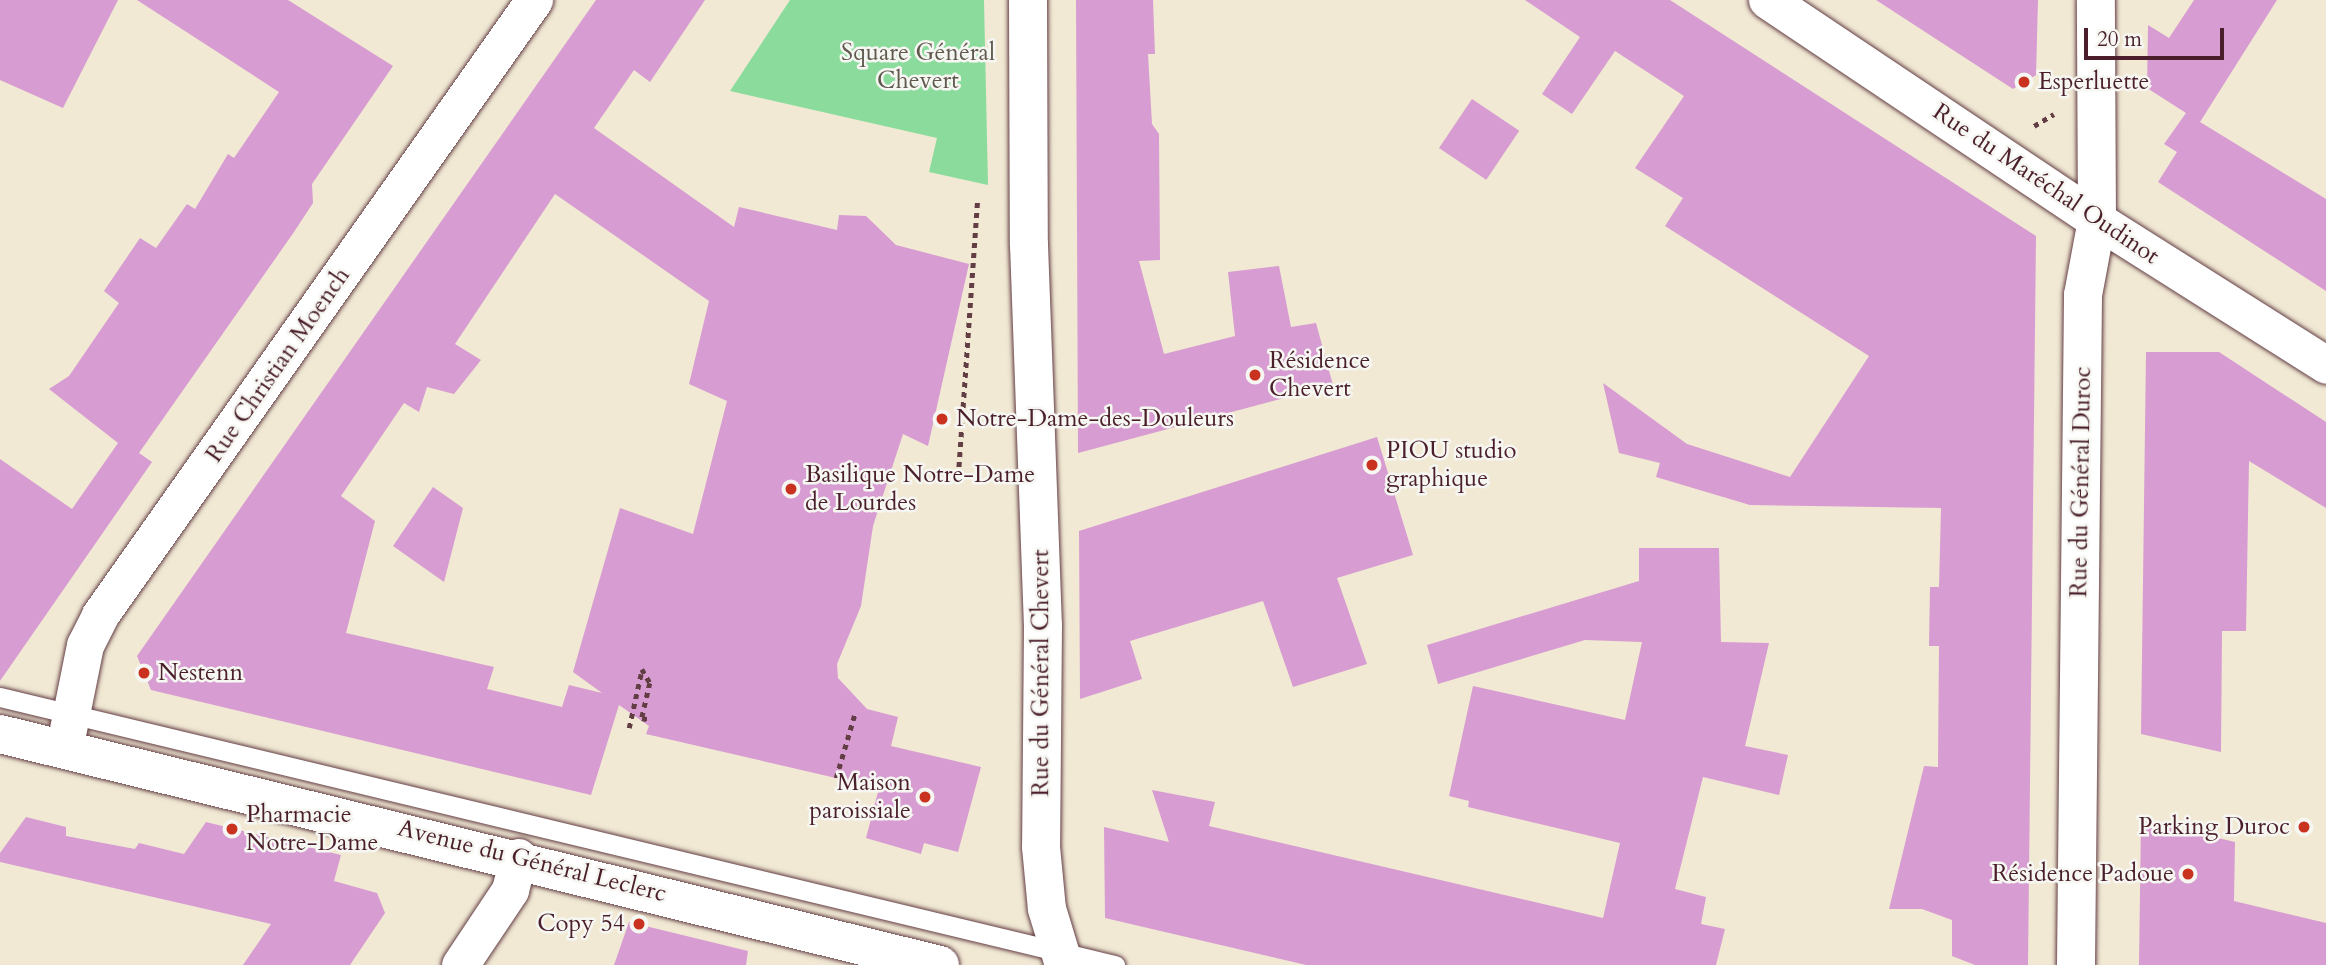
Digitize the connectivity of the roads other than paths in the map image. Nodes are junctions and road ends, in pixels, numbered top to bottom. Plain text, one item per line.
1 (534, 0) edge
2 (1028, 0) edge
3 (1768, 0) edge
4 (2096, 0) edge
5 (2097, 220) junction
6 (2326, 365) edge
7 (0, 697) edge
8 (67, 732) junction
9 (0, 734) edge
10 (522, 841) junction
11 (1061, 959) edge
12 (460, 965) edge
13 (940, 965) edge
14 (1115, 965) edge
15 (2076, 965) edge

1 - 8 street, Rue Christian Moench
2 - 11 street, Rue du Général Chevert
3 - 5 street, Rue du Maréchal Oudinot
4 - 5 street, Rue du Général Duroc
5 - 6 street, Rue du Maréchal Oudinot
5 - 15 street, Rue du Général Duroc
7 - 8 lane
8 - 9 street, Avenue du Général Leclerc
8 - 10 street, Avenue du Général Leclerc
10 - 11 lane
10 - 12 street
10 - 13 street, Avenue du Général Leclerc
11 - 14 lane

